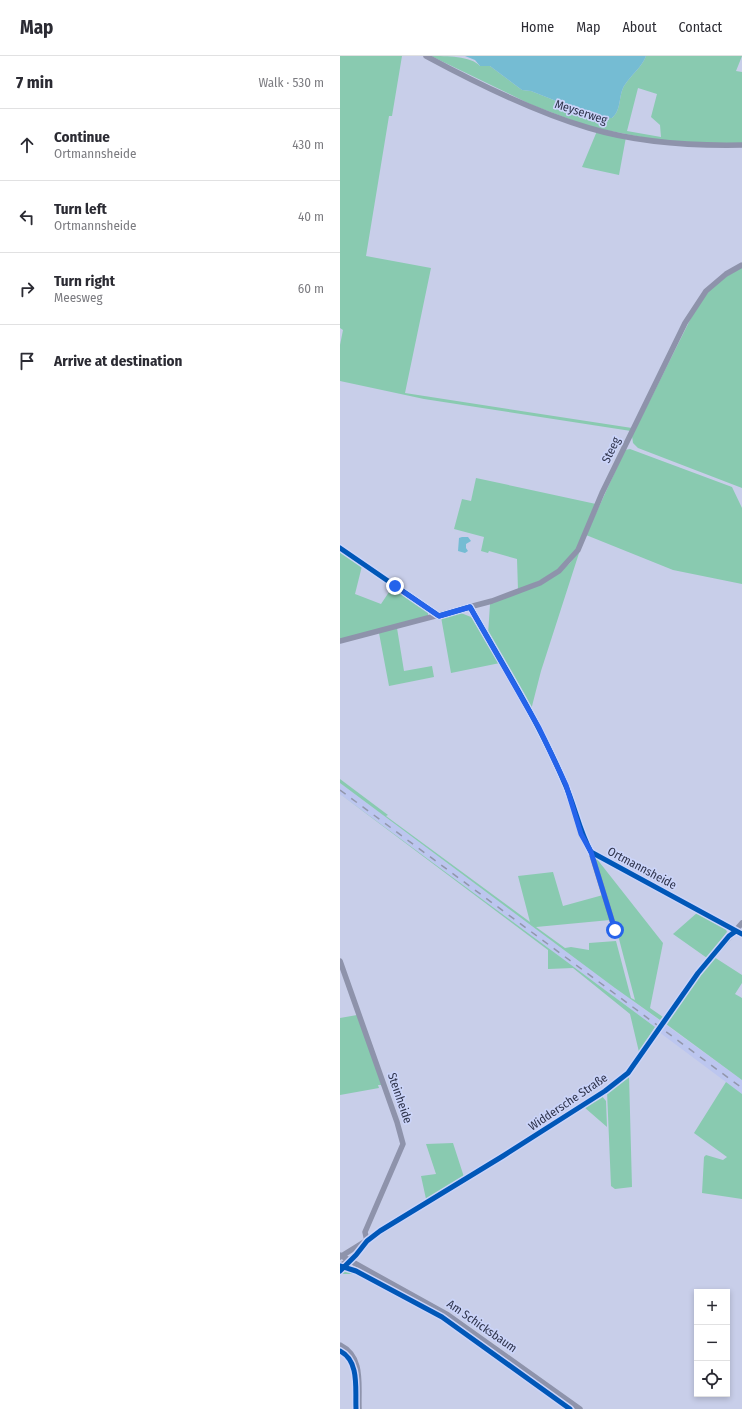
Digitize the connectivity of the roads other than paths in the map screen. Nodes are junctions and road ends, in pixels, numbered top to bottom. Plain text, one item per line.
1 (426, 56) edge
2 (742, 145) edge
3 (742, 265) edge
4 (340, 548) edge
5 (470, 607) junction
6 (439, 616) junction
7 (340, 641) edge
8 (591, 852) junction
9 (742, 923) edge
10 (615, 930) dead end
11 (736, 931) junction
12 (742, 934) edge
13 (340, 961) edge
14 (367, 1241) junction
15 (341, 1256) edge
16 (351, 1260) junction
17 (340, 1266) edge
18 (340, 1345) edge
19 (359, 1409) edge
20 (580, 1409) edge

1 - 2 street, Meyserweg
3 - 5 street, Steeg
4 - 6 street
5 - 6 street
5 - 8 street, Ortmannsheide
6 - 7 street
8 - 10 street, Ortmannsheide
8 - 11 street, Ortmannsheide
9 - 11 street, Widdersche Straße
11 - 12 street, Ortmannsheide
11 - 14 street, Widdersche Straße
13 - 14 street, Steinheide
14 - 15 street
14 - 16 street
15 - 16 street, Am Schicksbaum
16 - 17 street
16 - 20 street, Am Schicksbaum
18 - 19 street

